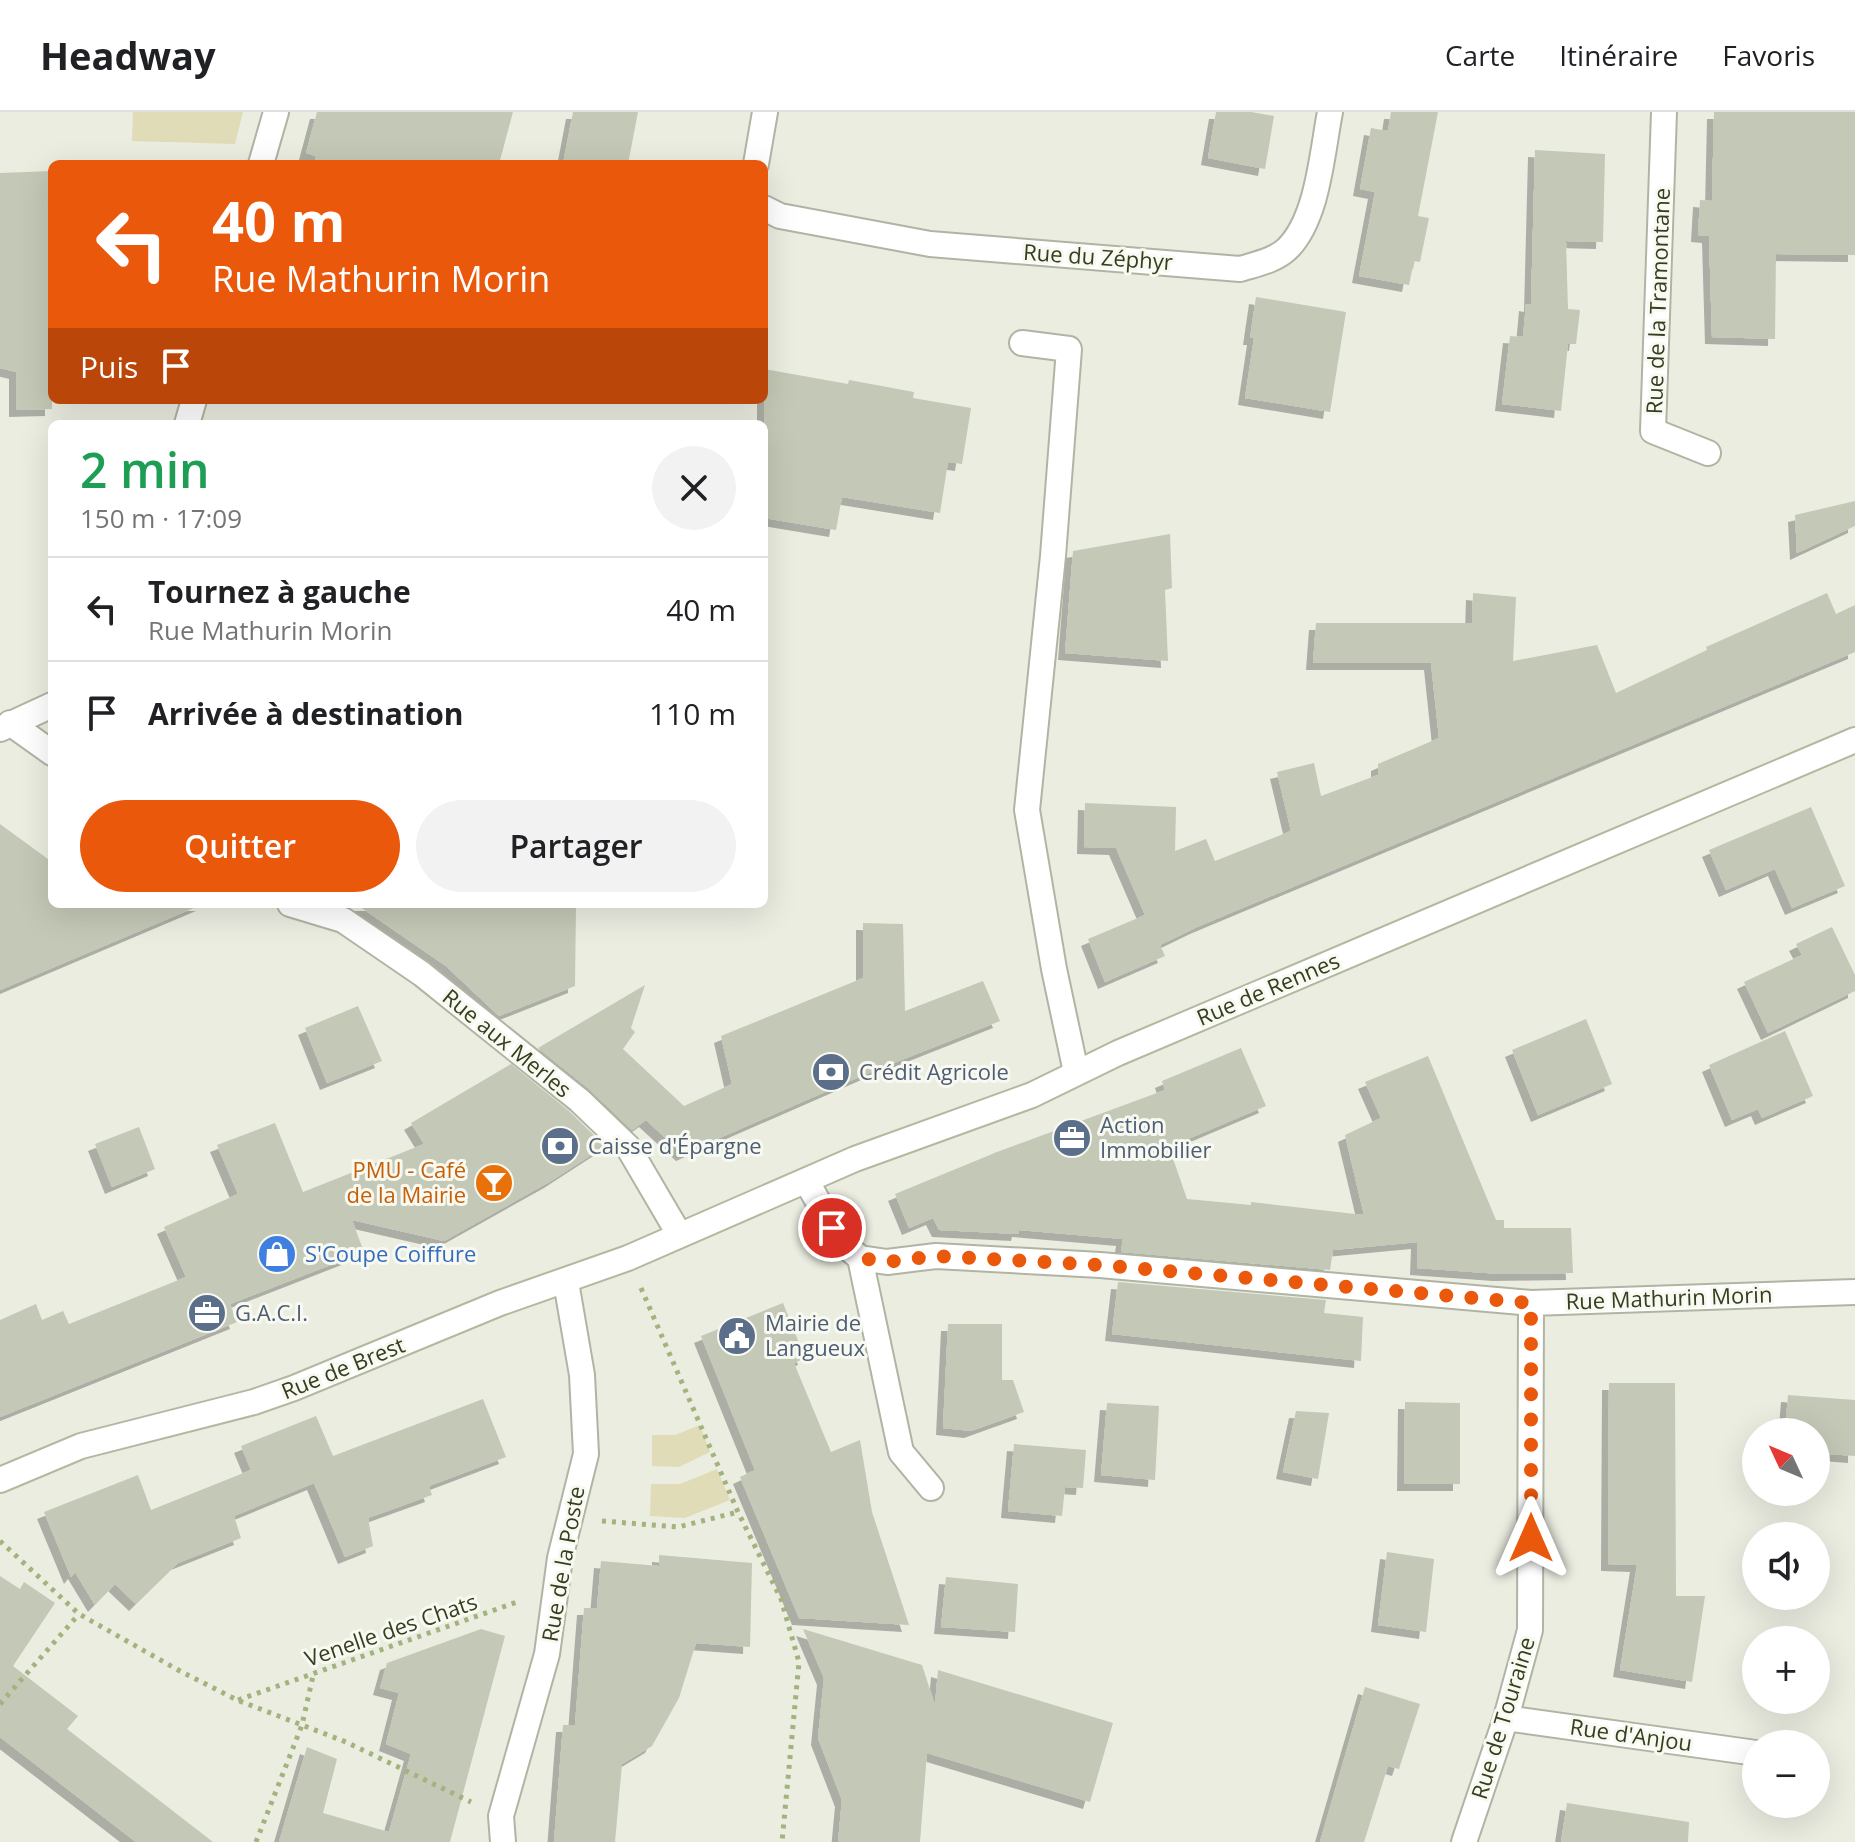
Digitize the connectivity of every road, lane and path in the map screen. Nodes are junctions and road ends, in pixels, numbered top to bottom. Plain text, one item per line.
1 (276, 112) edge
2 (765, 112) edge
3 (1330, 112) edge
4 (1664, 112) edge
5 (262, 160) edge
6 (757, 160) edge
7 (768, 210) edge
8 (1022, 343) dead end
9 (1708, 453) dead end
10 (48, 707) edge
11 (5, 726) edge
12 (1855, 740) edge
13 (48, 751) edge
14 (303, 908) edge
15 (1076, 1072) junction
16 (807, 1182) junction
17 (679, 1234) junction
18 (628, 1258) junction
19 (860, 1258) junction
20 (566, 1282) junction
21 (1855, 1292) edge
22 (1531, 1303) junction
23 (0, 1480) edge
24 (931, 1488) dead end
25 (738, 1512) junction
26 (568, 1519) junction
27 (0, 1541) edge
28 (556, 1589) junction
29 (79, 1614) junction
30 (313, 1675) junction
31 (237, 1700) junction
32 (0, 1704) edge
33 (1506, 1718) junction
34 (302, 1725) junction
35 (1742, 1751) edge
36 (501, 1816) junction
37 (256, 1842) edge
38 (503, 1842) edge
39 (782, 1842) edge
40 (1464, 1842) edge

1 - 5 street
2 - 6 street
3 - 7 street, Rue du Zéphyr
4 - 9 street, Rue de la Tramontane
8 - 15 street
10 - 11 street
11 - 13 street
12 - 15 street, Rue de Rennes
14 - 17 street, Rue aux Merles
15 - 16 street, Rue de Rennes
16 - 17 street, Rue de Rennes
16 - 19 street
17 - 18 street, Rue de Brest
18 - 20 street, Rue de Brest
18 - 25 path
19 - 22 street, Rue Mathurin Morin
19 - 24 street
20 - 23 street, Rue de Brest
20 - 26 street, Rue de la Poste
21 - 22 street, Rue Mathurin Morin
22 - 33 street, Rue de Touraine
25 - 26 path
25 - 39 path
26 - 28 street, Rue de la Poste
27 - 29 path
28 - 30 path, Venelle des Chats
28 - 36 street, Rue de la Poste
29 - 31 path
29 - 32 path
30 - 31 path, Venelle des Chats
30 - 34 path
31 - 34 path
33 - 35 street, Rue d'Anjou
33 - 40 street, Rue de Touraine
34 - 36 path
34 - 37 path
36 - 38 street, Rue de la Poste

